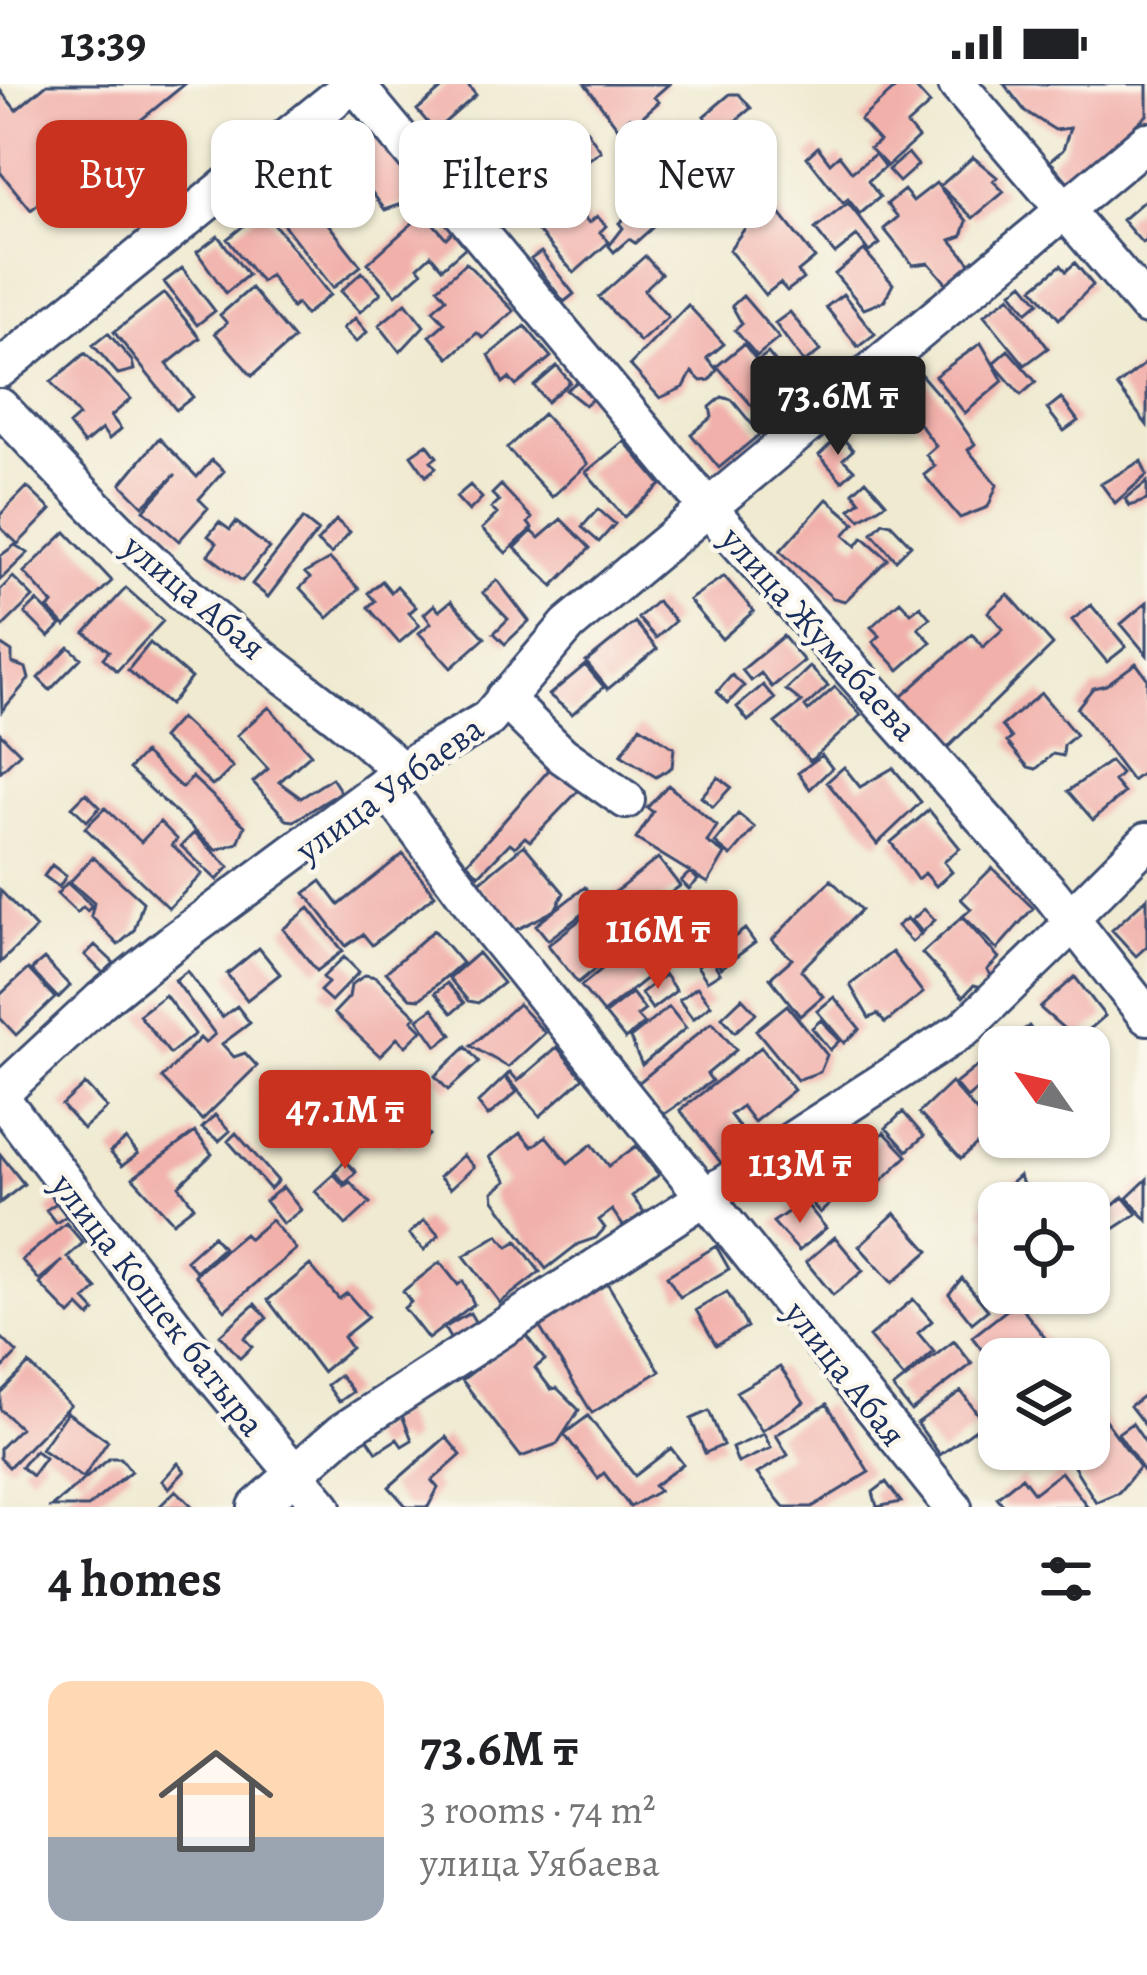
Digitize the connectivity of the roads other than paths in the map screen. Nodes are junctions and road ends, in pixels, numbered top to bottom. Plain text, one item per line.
1 (354, 84) edge
2 (957, 84) edge
3 (1147, 141) edge
4 (1066, 208) junction
5 (1147, 306) edge
6 (0, 369) edge
7 (0, 407) edge
8 (709, 509) junction
9 (504, 698) junction
10 (393, 778) junction
11 (626, 800) dead end
12 (1147, 841) edge
13 (1072, 920) junction
14 (1147, 1016) edge
15 (0, 1095) edge
16 (706, 1195) junction
17 (291, 1475) junction
18 (257, 1507) edge
19 (323, 1507) edge
20 (953, 1507) edge

1 - 6 street
1 - 8 street, улица Жумабаева
2 - 4 street
3 - 4 street, улица Уябаева
4 - 5 street
4 - 8 street, улица Уябаева
7 - 10 street, улица Абая
8 - 9 street, улица Уябаева
8 - 13 street, улица Жумабаева
9 - 10 street, улица Уябаева
9 - 11 street
10 - 15 street, улица Уябаева
10 - 16 street, улица Абая
12 - 13 street
13 - 14 street, улица Жумабаева
13 - 16 street
15 - 17 street, улица Кошек батыра
16 - 17 street
16 - 20 street, улица Абая
17 - 18 street
17 - 19 street, улица Кошек батыра

